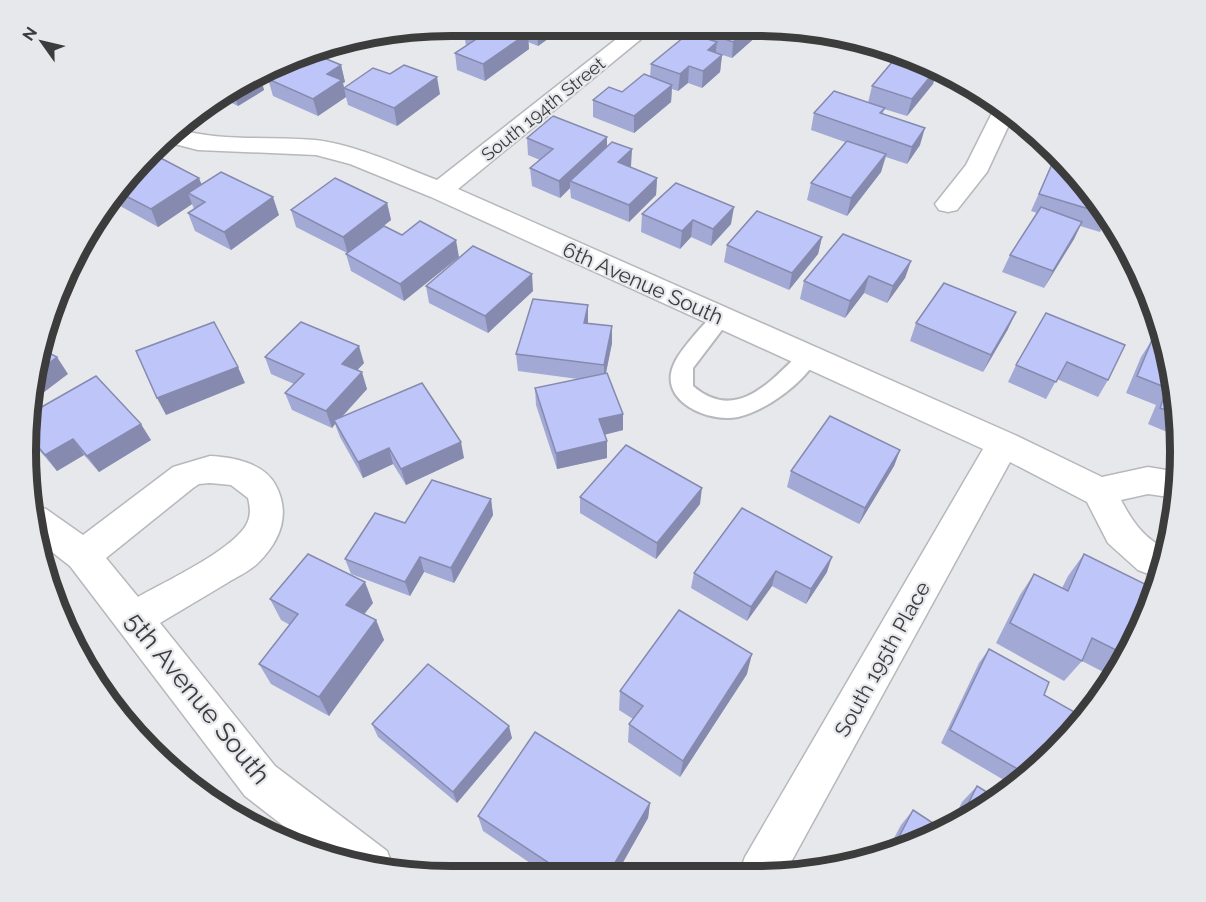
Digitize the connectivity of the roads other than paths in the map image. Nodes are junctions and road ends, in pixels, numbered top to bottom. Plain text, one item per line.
1 (634, 36) edge
2 (1001, 117) edge
3 (179, 138) edge
4 (440, 192) junction
5 (948, 204) dead end
6 (721, 318) junction
7 (808, 357) junction
8 (1003, 444) junction
9 (1168, 483) edge
10 (1100, 492) junction
11 (43, 526) edge
12 (83, 555) junction
13 (1155, 561) edge
14 (134, 619) junction
15 (355, 855) edge
16 (765, 866) edge

1 - 4 street, South 194th Street
2 - 5 street
3 - 4 street, 6th Avenue South
4 - 6 street, 6th Avenue South
6 - 7 street, 6th Avenue South
6 - 7 lane
7 - 8 street, 6th Avenue South
8 - 10 street, 6th Avenue South
8 - 16 street, South 195th Place
9 - 10 street
10 - 13 street
11 - 12 street, 5th Avenue South
12 - 14 street, 5th Avenue South
12 - 14 street
14 - 15 street, 5th Avenue South

